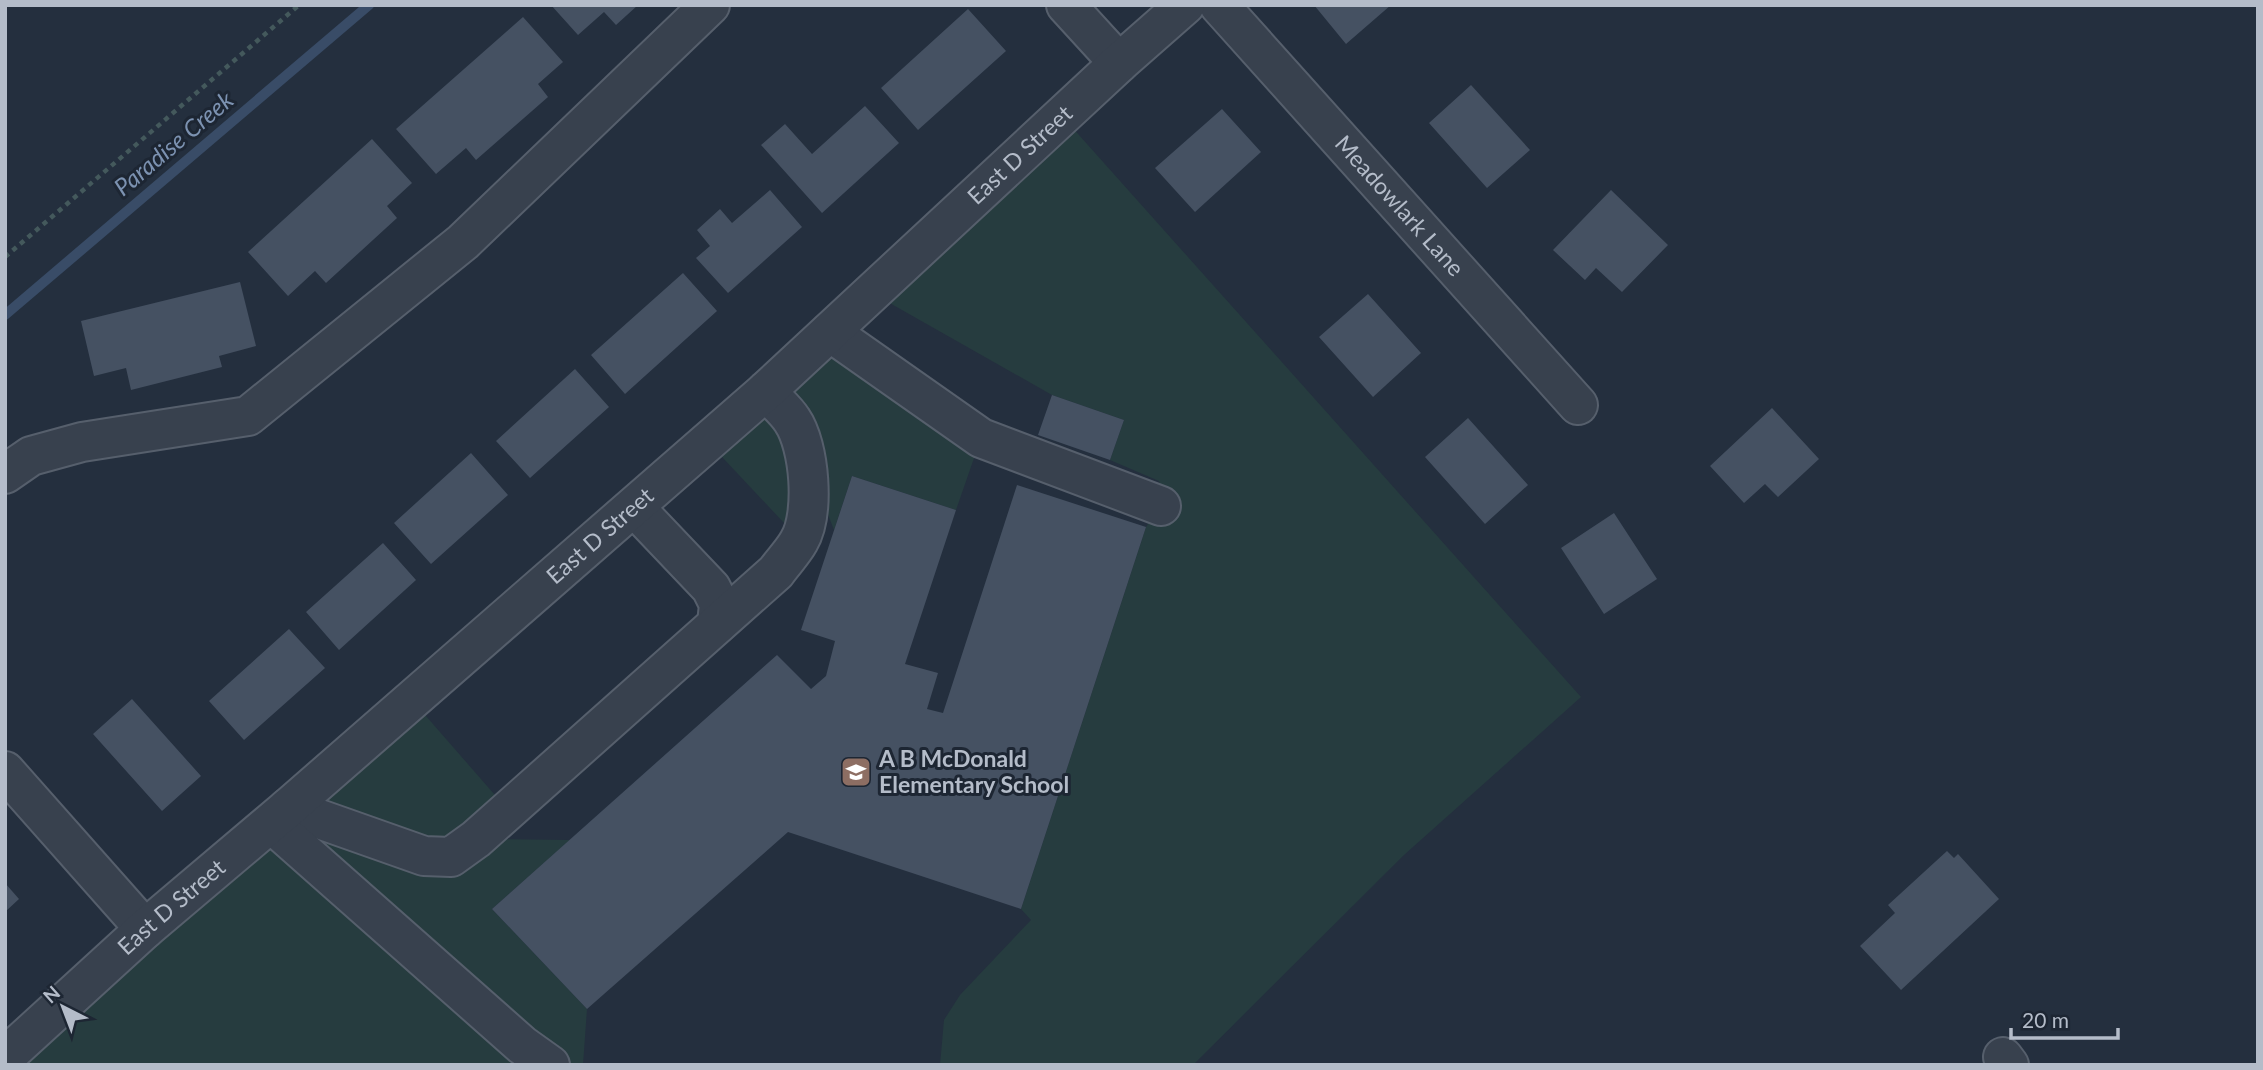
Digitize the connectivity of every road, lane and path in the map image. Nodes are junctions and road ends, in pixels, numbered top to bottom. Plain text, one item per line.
1 (299, 5) edge
2 (710, 5) edge
3 (1066, 5) edge
4 (1185, 5) edge
5 (1219, 5) edge
6 (1119, 63) junction
7 (5, 257) edge
8 (830, 332) junction
9 (766, 391) junction
10 (1578, 405) dead end
11 (5, 474) edge
12 (1161, 506) dead end
13 (634, 507) junction
14 (714, 606) junction
15 (5, 771) edge
16 (280, 815) junction
17 (145, 929) junction
18 (5, 1058) edge
19 (550, 1065) edge

1 - 7 path
2 - 11 street
3 - 6 street
4 - 6 street, East D Street
5 - 10 street, Meadowlark Lane
6 - 8 street, East D Street
8 - 9 street, East D Street
8 - 12 street
9 - 13 street, East D Street
9 - 14 street
13 - 14 street
13 - 16 street, East D Street
14 - 16 street
15 - 17 street
16 - 17 street, East D Street
16 - 19 street
17 - 18 street, East D Street

